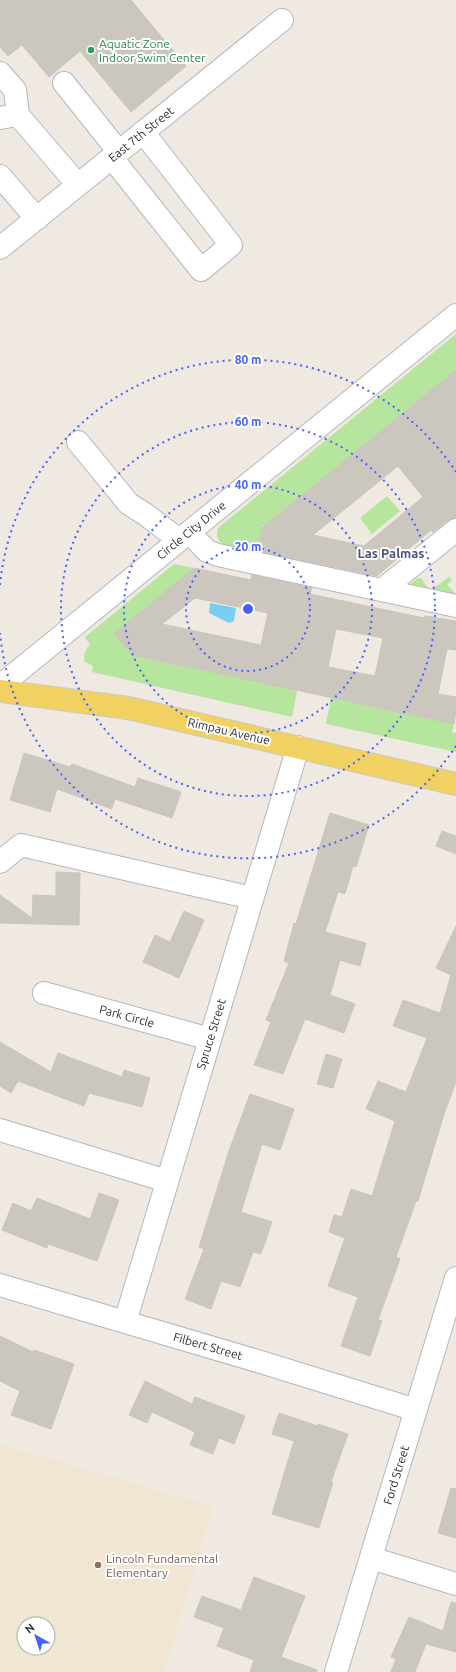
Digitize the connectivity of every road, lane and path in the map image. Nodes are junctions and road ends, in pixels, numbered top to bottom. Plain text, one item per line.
1 (282, 20) dead end
2 (0, 74) edge
3 (64, 83) dead end
4 (9, 116) edge
5 (143, 132) junction
6 (116, 155) junction
7 (0, 176) edge
8 (78, 185) junction
9 (37, 219) junction
10 (3, 239) edge
11 (456, 314) edge
12 (78, 442) dead end
13 (456, 530) edge
14 (184, 536) junction
15 (382, 590) junction
16 (456, 606) edge
17 (0, 686) edge
18 (0, 691) edge
19 (298, 747) junction
20 (456, 784) edge
21 (0, 862) edge
22 (252, 898) junction
23 (44, 994) dead end
24 (210, 1039) junction
25 (0, 1130) edge
26 (167, 1181) junction
27 (456, 1278) edge
28 (0, 1285) edge
29 (125, 1322) junction
30 (416, 1410) junction
31 (371, 1558) junction
32 (456, 1584) edge
33 (336, 1672) edge

1 - 5 street, East 7th Street
2 - 4 street
3 - 6 street
4 - 8 street
5 - 6 street, East 7th Street
5 - 6 street
6 - 8 street, East 7th Street
7 - 9 street
8 - 9 street, East 7th Street
9 - 10 street, East 7th Street
11 - 14 street, Circle City Drive
12 - 14 street
13 - 15 street
14 - 15 street
14 - 17 street, Circle City Drive
15 - 16 street
18 - 19 main road, Rimpau Avenue
19 - 20 main road, Rimpau Avenue
19 - 22 street, Spruce Street
21 - 22 street
22 - 24 street, Spruce Street
23 - 24 street, Park Circle
24 - 26 street, Spruce Street
25 - 26 street
26 - 29 street, Spruce Street
27 - 30 street, Ford Street
28 - 29 street, Filbert Street
29 - 30 street, Filbert Street
30 - 31 street, Ford Street
31 - 32 street
31 - 33 street, Ford Street

